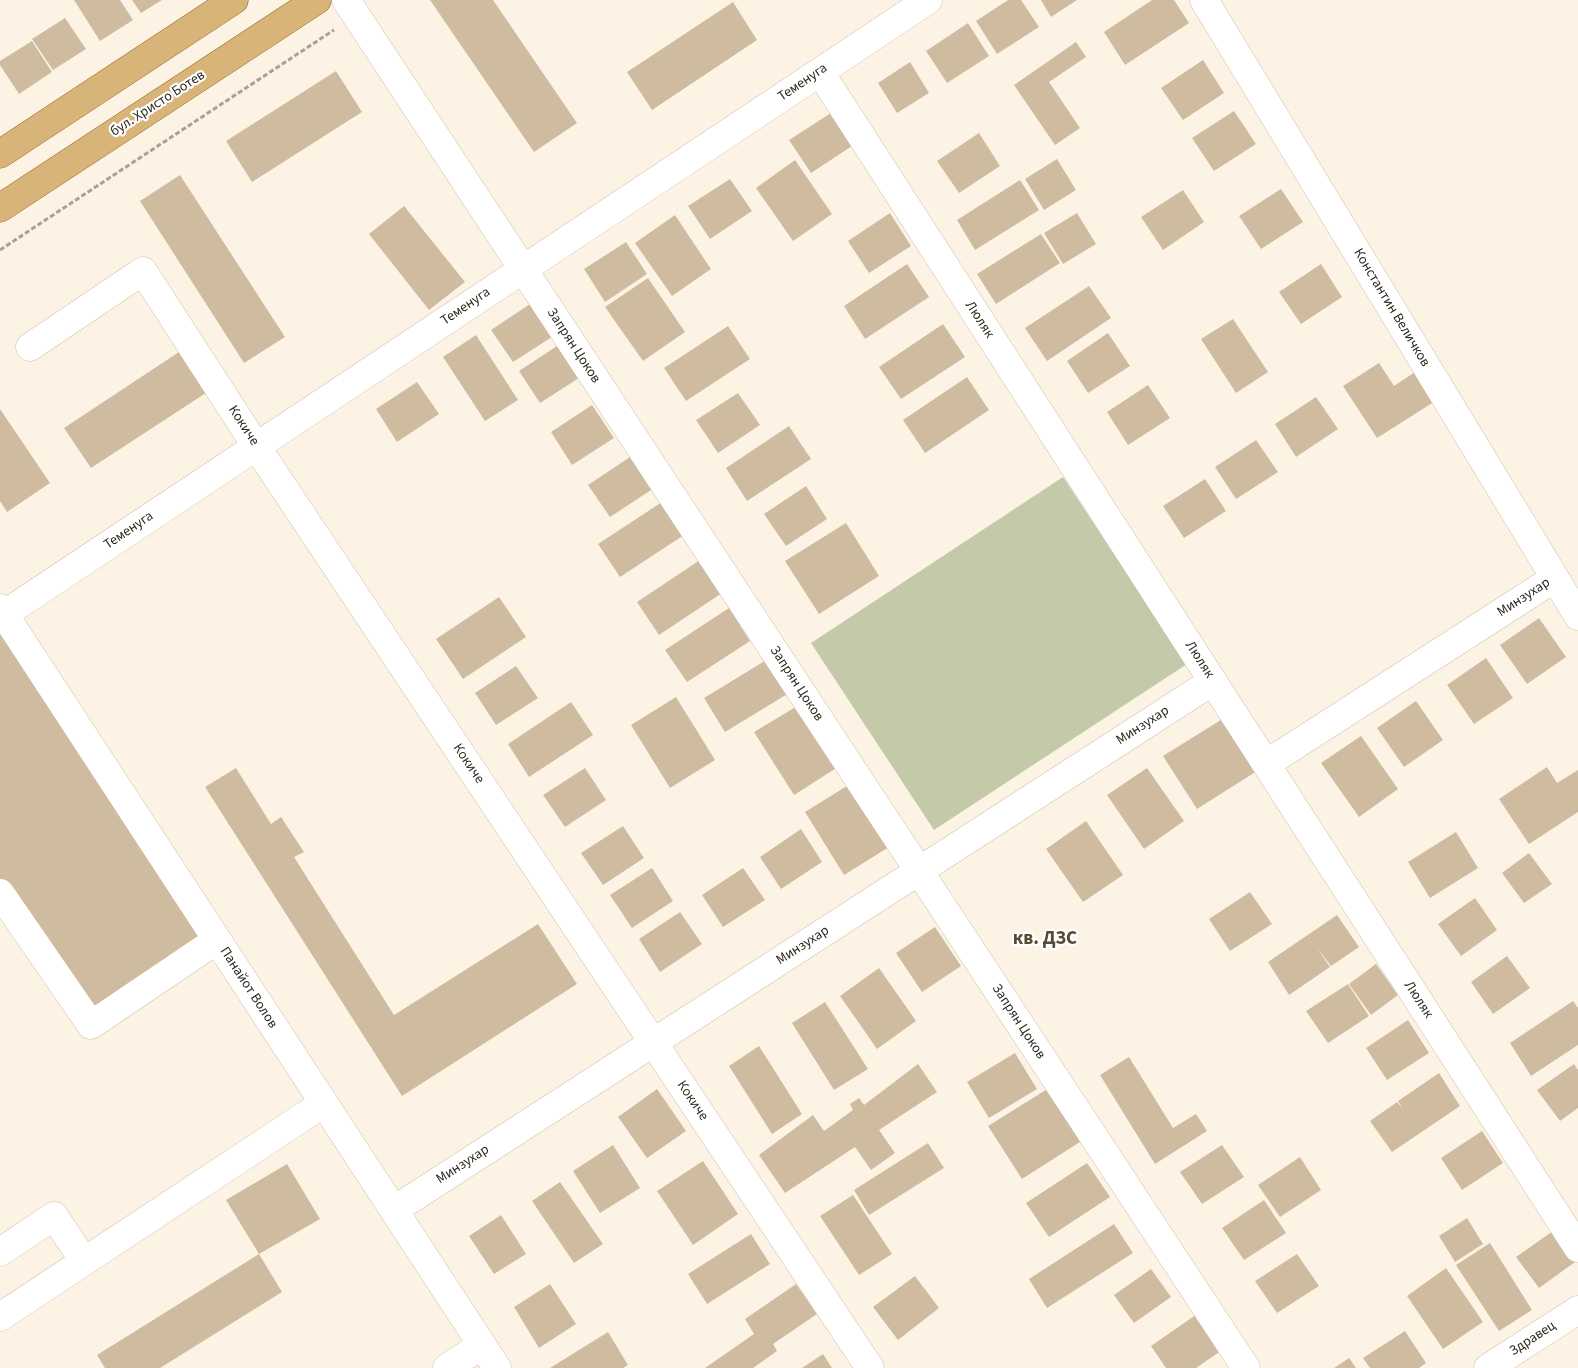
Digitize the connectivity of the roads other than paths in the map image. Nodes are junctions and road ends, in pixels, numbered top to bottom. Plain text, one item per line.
1 (234, 0) edge
2 (317, 0) edge
3 (928, 0) edge
4 (1204, 0) edge
5 (351, 8) edge
6 (820, 72) junction
7 (0, 154) edge
8 (0, 208) edge
9 (523, 269) junction
10 (30, 347) dead end
11 (256, 446) junction
12 (1555, 578) junction
13 (1, 613) edge
14 (1578, 616) edge
15 (1212, 681) junction
16 (1266, 764) junction
17 (919, 871) junction
18 (0, 892) edge
19 (217, 940) junction
20 (653, 1043) junction
21 (324, 1103) junction
22 (394, 1210) junction
23 (1578, 1248) edge
24 (0, 1252) edge
25 (84, 1261) junction
26 (1578, 1310) edge
27 (0, 1317) edge
28 (482, 1345) junction
29 (447, 1368) edge
30 (497, 1368) edge
31 (870, 1368) edge
32 (1246, 1368) edge
33 (1488, 1368) edge

1 - 7 main road
2 - 8 main road, бул. Христо Ботев
3 - 6 street, Теменуга
4 - 12 street, Константин Величков
5 - 9 street, Запрян Цоков
6 - 9 street, Теменуга
6 - 15 street, Люляк
9 - 11 street, Теменуга
9 - 17 street, Запрян Цоков
10 - 11 street, Кокиче
11 - 13 street, Теменуга
11 - 20 street, Кокиче
12 - 14 street, Константин Величков
12 - 16 street, Минзухар
13 - 19 street, Панайот Волов
15 - 16 street, Люляк
15 - 17 street, Минзухар
16 - 23 street, Люляк
17 - 20 street, Минзухар
17 - 32 street, Запрян Цоков
18 - 19 street
19 - 21 street, Панайот Волов
20 - 22 street, Минзухар
20 - 31 street, Кокиче
21 - 22 street, Панайот Волов
21 - 25 street
22 - 28 street, Панайот Волов
24 - 25 street
25 - 27 street
26 - 33 street, Здравец
28 - 29 street
28 - 30 street, Панайот Волов

